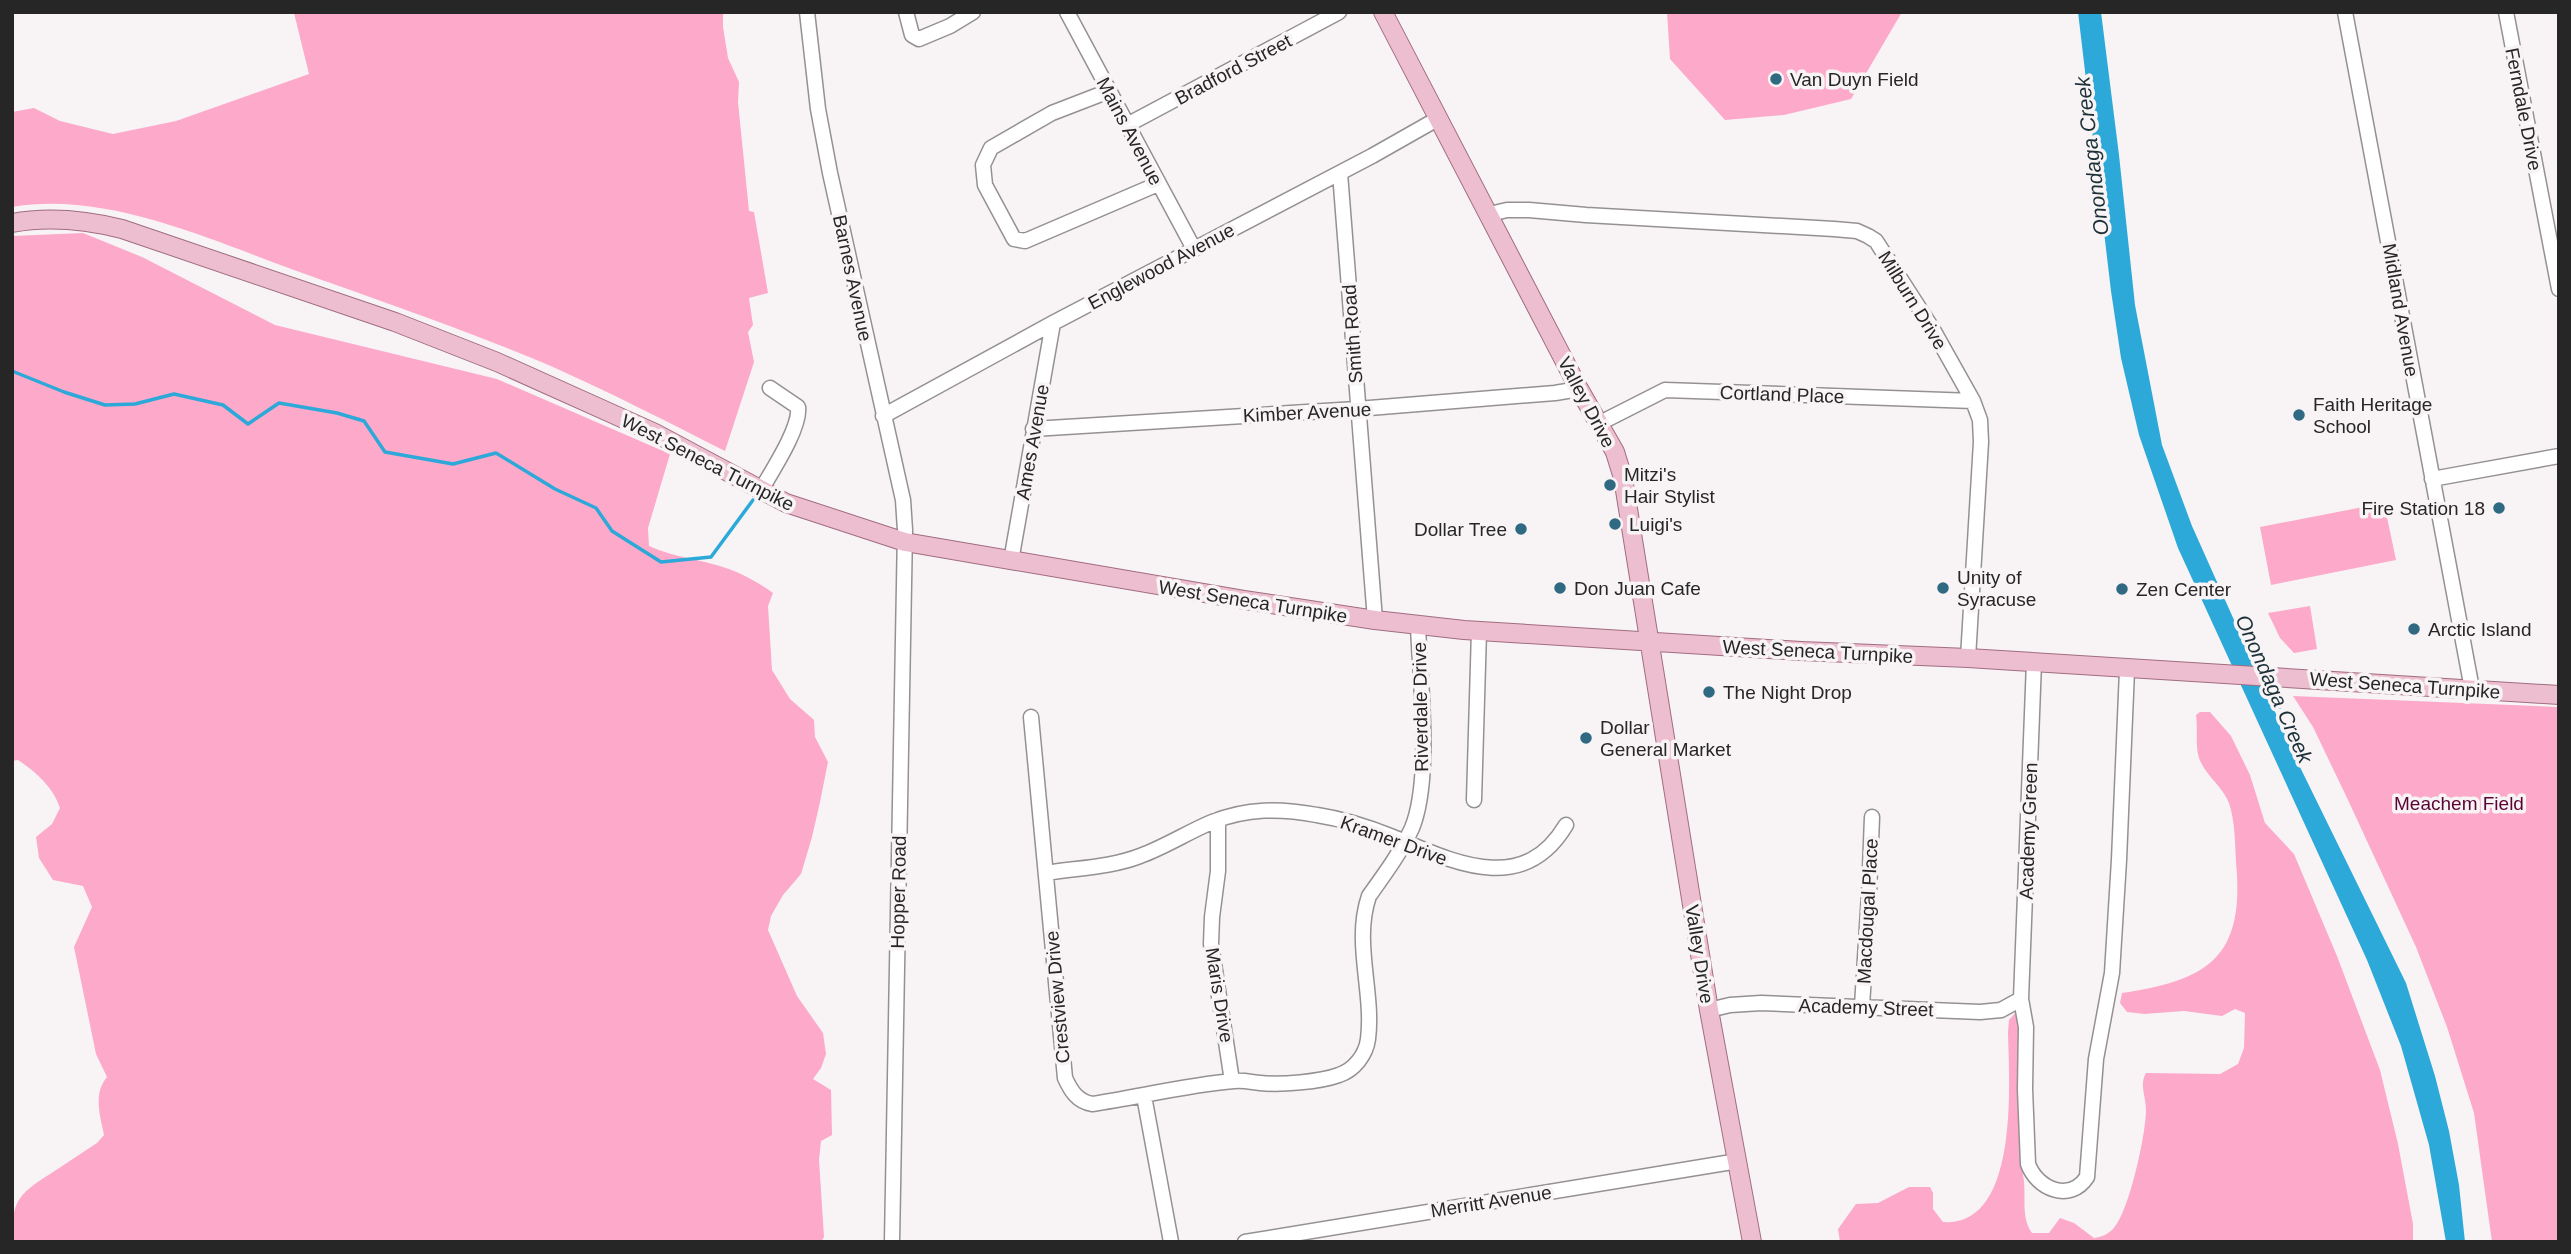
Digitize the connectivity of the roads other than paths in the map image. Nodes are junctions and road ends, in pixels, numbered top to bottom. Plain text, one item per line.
1 (807, 12) edge
2 (906, 12) edge
3 (974, 12) edge
4 (1068, 12) edge
5 (1339, 12) edge
6 (1383, 12) edge
7 (2346, 12) edge
8 (2506, 12) edge
9 (1109, 91) junction
10 (1439, 118) junction
11 (1127, 125) junction
12 (1340, 173) junction
13 (1158, 184) junction
14 (1489, 214) junction
15 (12, 223) edge
16 (1194, 248) junction
17 (2559, 289) edge
18 (1053, 323) junction
19 (770, 388) dead end
20 (1579, 389) junction
21 (1973, 401) junction
22 (1357, 409) junction
23 (883, 416) junction
24 (1600, 423) junction
25 (1033, 429) junction
26 (2559, 456) edge
27 (2432, 478) junction
28 (761, 490) junction
29 (905, 542) junction
30 (1011, 561) junction
31 (1374, 620) junction
32 (1418, 625) junction
33 (1479, 631) junction
34 (1649, 642) junction
35 (1968, 658) junction
36 (2035, 662) junction
37 (2127, 670) junction
38 (2472, 690) junction
39 (2559, 695) edge
40 (1031, 717) dead end
41 (1474, 800) dead end
42 (1872, 817) dead end
43 (1219, 820) junction
44 (1566, 825) dead end
45 (1404, 842) junction
46 (1046, 873) junction
47 (2021, 999) junction
48 (1862, 1006) junction
49 (1709, 1010) junction
50 (1232, 1081) junction
51 (1144, 1096) junction
52 (1738, 1161) junction
53 (892, 1242) edge
54 (1171, 1242) edge
55 (1245, 1242) edge
56 (1752, 1242) edge

1 - 23 street, Barnes Avenue
2 - 3 street
4 - 9 street, Mains Avenue
5 - 11 street, Bradford Street
6 - 10 main road, Valley Drive
7 - 27 street, Midland Avenue
8 - 17 street, Ferndale Drive
9 - 11 street, Mains Avenue
9 - 13 street
10 - 12 street, Englewood Avenue
10 - 14 main road, Valley Drive
11 - 13 street, Mains Avenue
12 - 16 street, Englewood Avenue
12 - 22 street, Smith Road
13 - 16 street, Mains Avenue
14 - 20 main road, Valley Drive
14 - 21 street, Milburn Drive
15 - 28 main road, West Seneca Turnpike
16 - 18 street, Englewood Avenue
18 - 23 street, Englewood Avenue
18 - 25 street, Ames Avenue
19 - 28 street
20 - 22 street, Kimber Avenue
20 - 24 main road, Valley Drive
21 - 24 street, Cortland Place
21 - 35 street, Milburn Drive
22 - 25 street, Kimber Avenue
22 - 31 street, Smith Road
23 - 29 street, Barnes Avenue
24 - 34 main road, Valley Drive
25 - 30 street, Ames Avenue
26 - 27 street
27 - 38 street, Midland Avenue
28 - 29 main road, West Seneca Turnpike
29 - 30 main road, West Seneca Turnpike
29 - 53 street, Hopper Road
30 - 31 main road, West Seneca Turnpike
31 - 32 main road, West Seneca Turnpike
32 - 33 main road, West Seneca Turnpike
32 - 45 street, Riverdale Drive
33 - 34 main road, West Seneca Turnpike
33 - 41 street
34 - 35 main road, West Seneca Turnpike
34 - 49 main road, Valley Drive
35 - 36 main road, West Seneca Turnpike
36 - 37 main road, West Seneca Turnpike
36 - 47 street, Academy Green
37 - 38 main road, West Seneca Turnpike
37 - 47 street, Academy Green
38 - 39 main road, West Seneca Turnpike
40 - 46 street, Crestview Drive
42 - 48 street, Macdougal Place
43 - 45 street, Kramer Drive
43 - 46 street, Kramer Drive
43 - 50 street, Maris Drive
44 - 45 street, Kramer Drive
45 - 50 street, Riverdale Drive
46 - 51 street, Crestview Drive
47 - 48 street, Academy Street
48 - 49 street, Academy Street
49 - 52 main road, Valley Drive
50 - 51 street
51 - 54 street
52 - 55 street, Merritt Avenue
52 - 56 main road, Valley Drive

